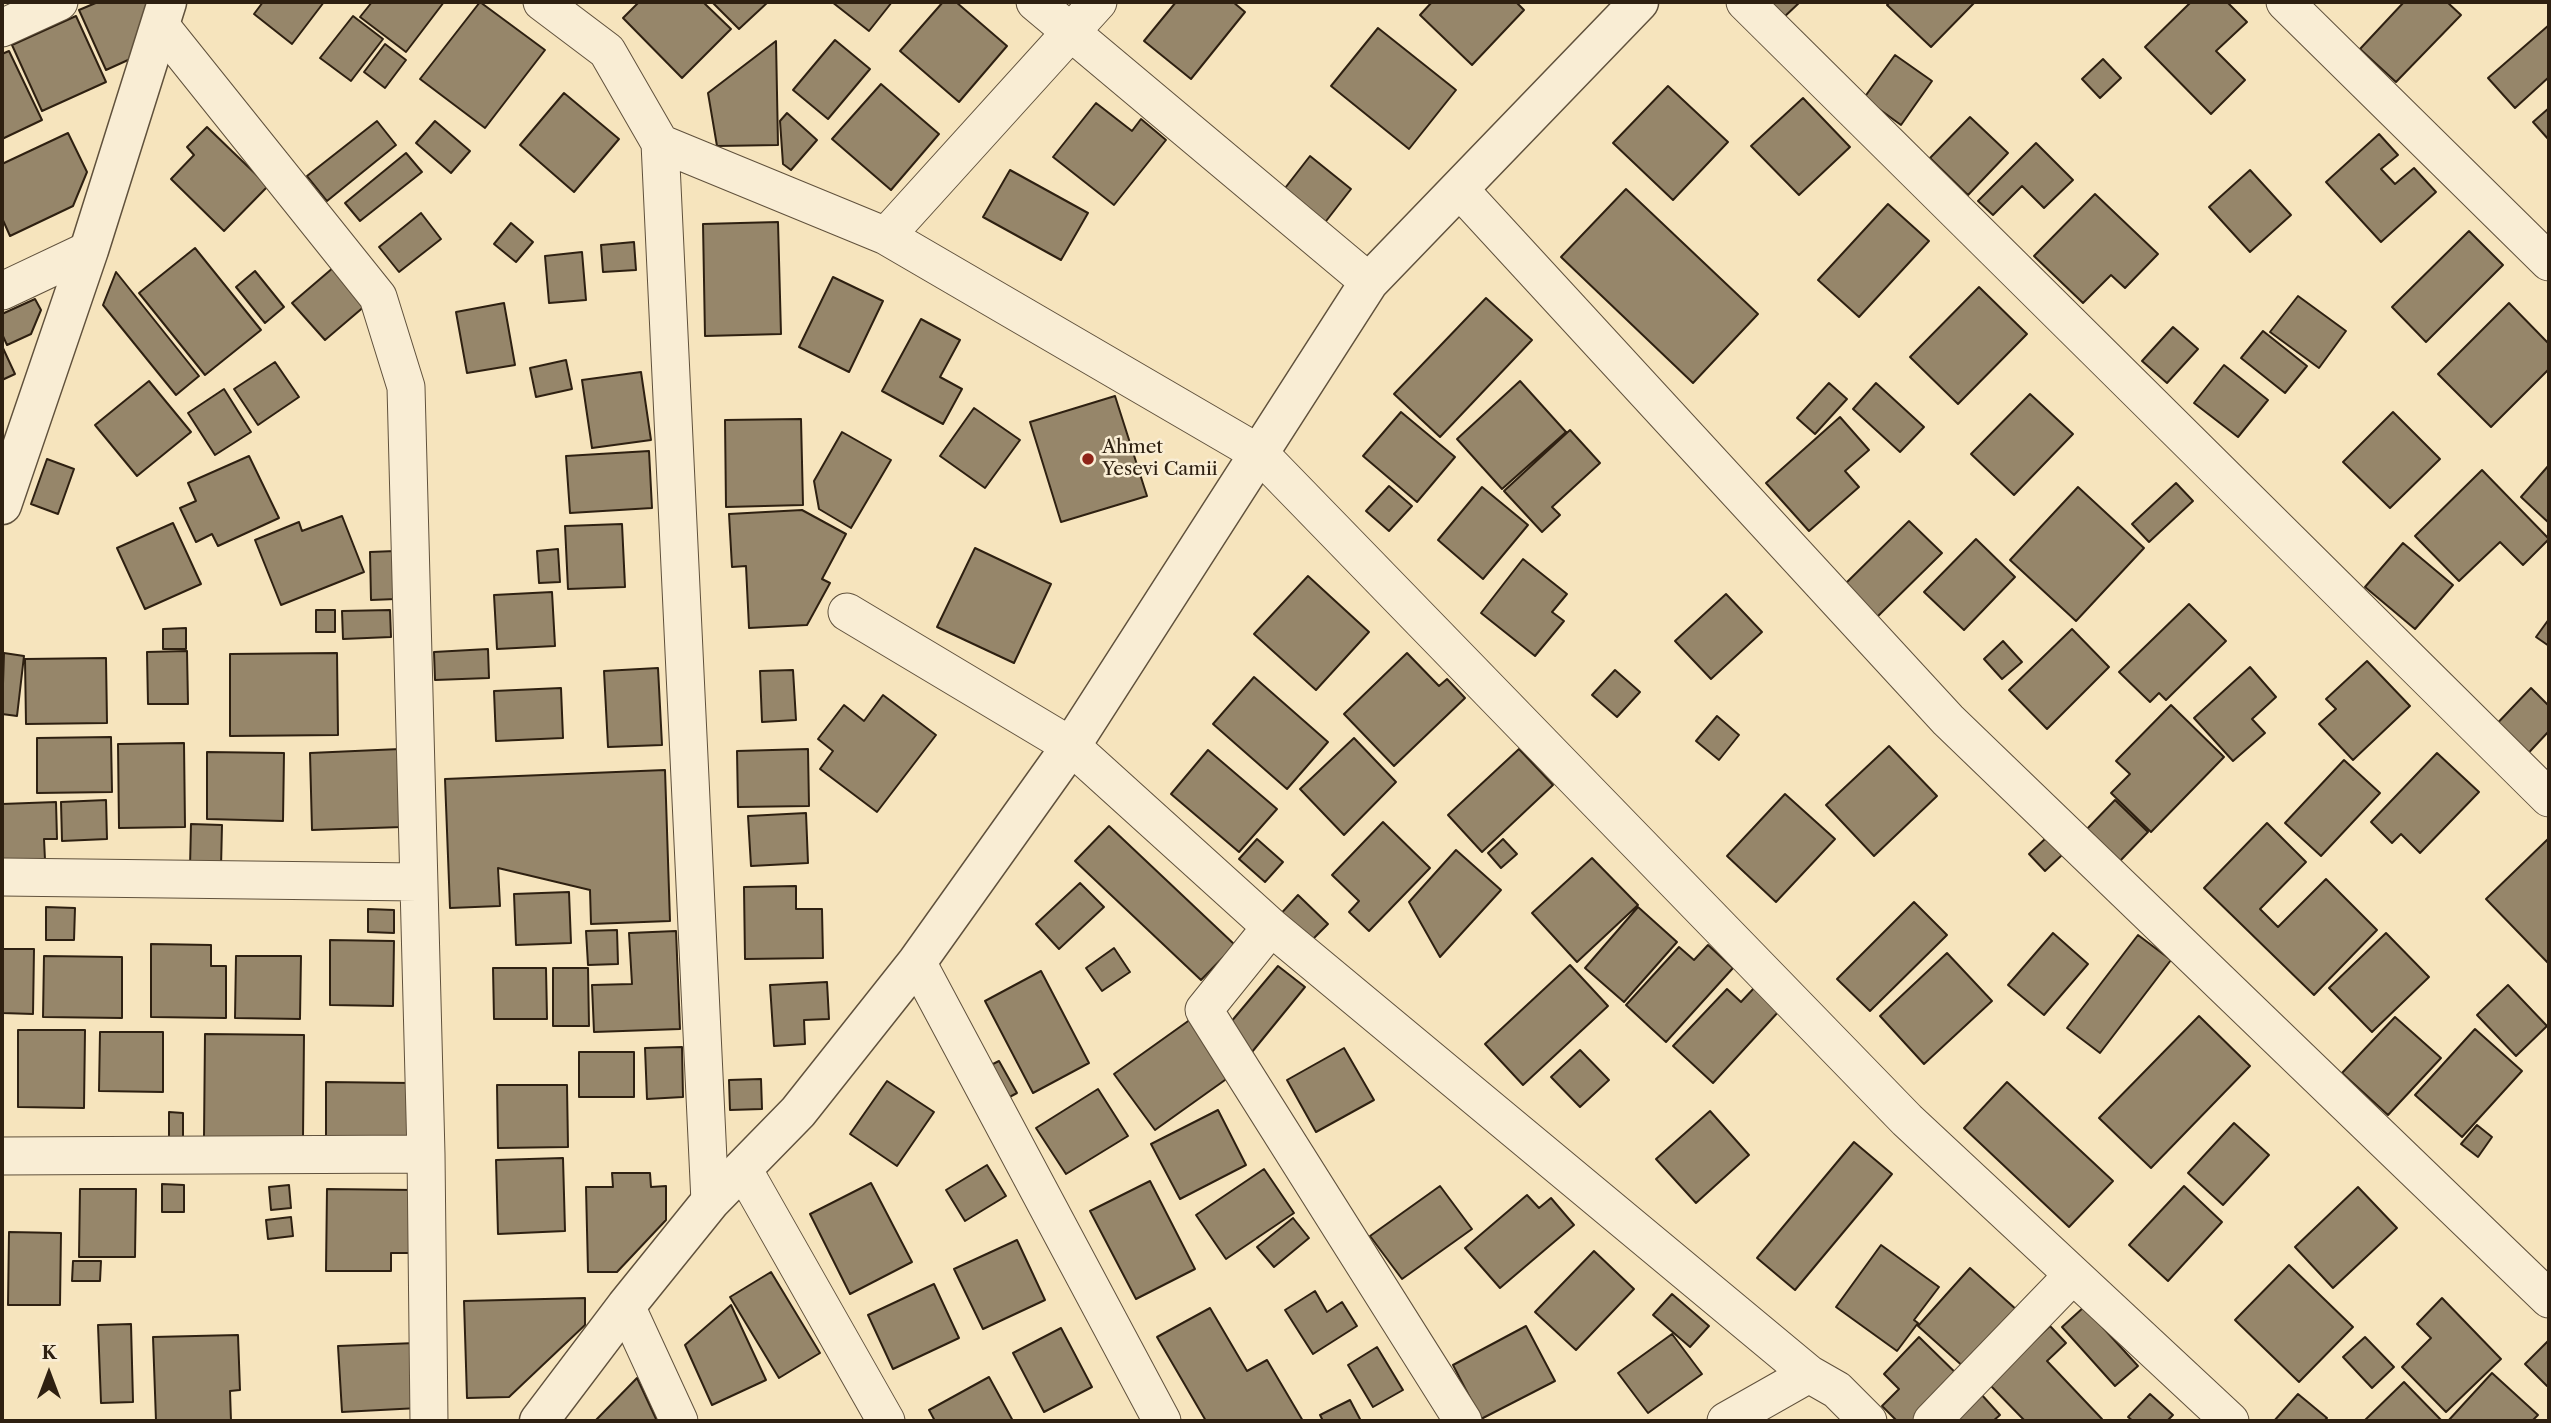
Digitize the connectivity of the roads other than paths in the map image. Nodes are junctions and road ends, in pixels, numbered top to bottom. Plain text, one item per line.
1 (59, 2) edge
2 (542, 2) edge
3 (1035, 2) edge
4 (1098, 2) edge
5 (1639, 2) edge
6 (1745, 2) edge
7 (2285, 2) edge
8 (164, 13) edge
9 (2, 28) edge
10 (1072, 34) junction
11 (660, 143) junction
12 (1461, 190) junction
13 (886, 236) junction
14 (89, 250) junction
15 (2549, 262) edge
16 (1369, 282) junction
17 (2, 291) edge
18 (1260, 454) junction
19 (2, 505) edge
20 (847, 612) dead end
21 (1071, 746) junction
22 (2549, 798) edge
23 (2, 877) edge
24 (417, 882) junction
25 (1271, 927) junction
26 (917, 962) junction
27 (426, 1154) junction
28 (2, 1156) edge
29 (743, 1169) junction
30 (710, 1202) junction
31 (2072, 1276) junction
32 (2549, 1299) edge
33 (626, 1306) junction
34 (1809, 1374) junction
35 (429, 1421) edge
36 (539, 1421) edge
37 (679, 1421) edge
38 (886, 1421) edge
39 (1162, 1421) edge
40 (1463, 1421) edge
41 (1726, 1421) edge
42 (1868, 1421) edge
43 (1932, 1421) edge
44 (2230, 1421) edge

1 - 9 street
2 - 11 street
3 - 10 street
4 - 10 street
5 - 12 street
6 - 22 street
7 - 15 street
8 - 14 street
8 - 24 street
10 - 13 street
10 - 16 street
11 - 13 street
11 - 30 street
12 - 16 street
12 - 32 street
13 - 18 street
14 - 17 street
14 - 19 street
16 - 18 street
18 - 21 street
18 - 31 street
20 - 21 street
21 - 25 street
21 - 26 street
23 - 24 street
24 - 27 street
25 - 34 street
25 - 40 street
26 - 29 street
26 - 39 street
27 - 28 street
27 - 35 street
29 - 30 street
29 - 38 street
30 - 33 street
31 - 43 street
31 - 44 street
33 - 36 street
33 - 37 street
34 - 41 street
34 - 42 street

